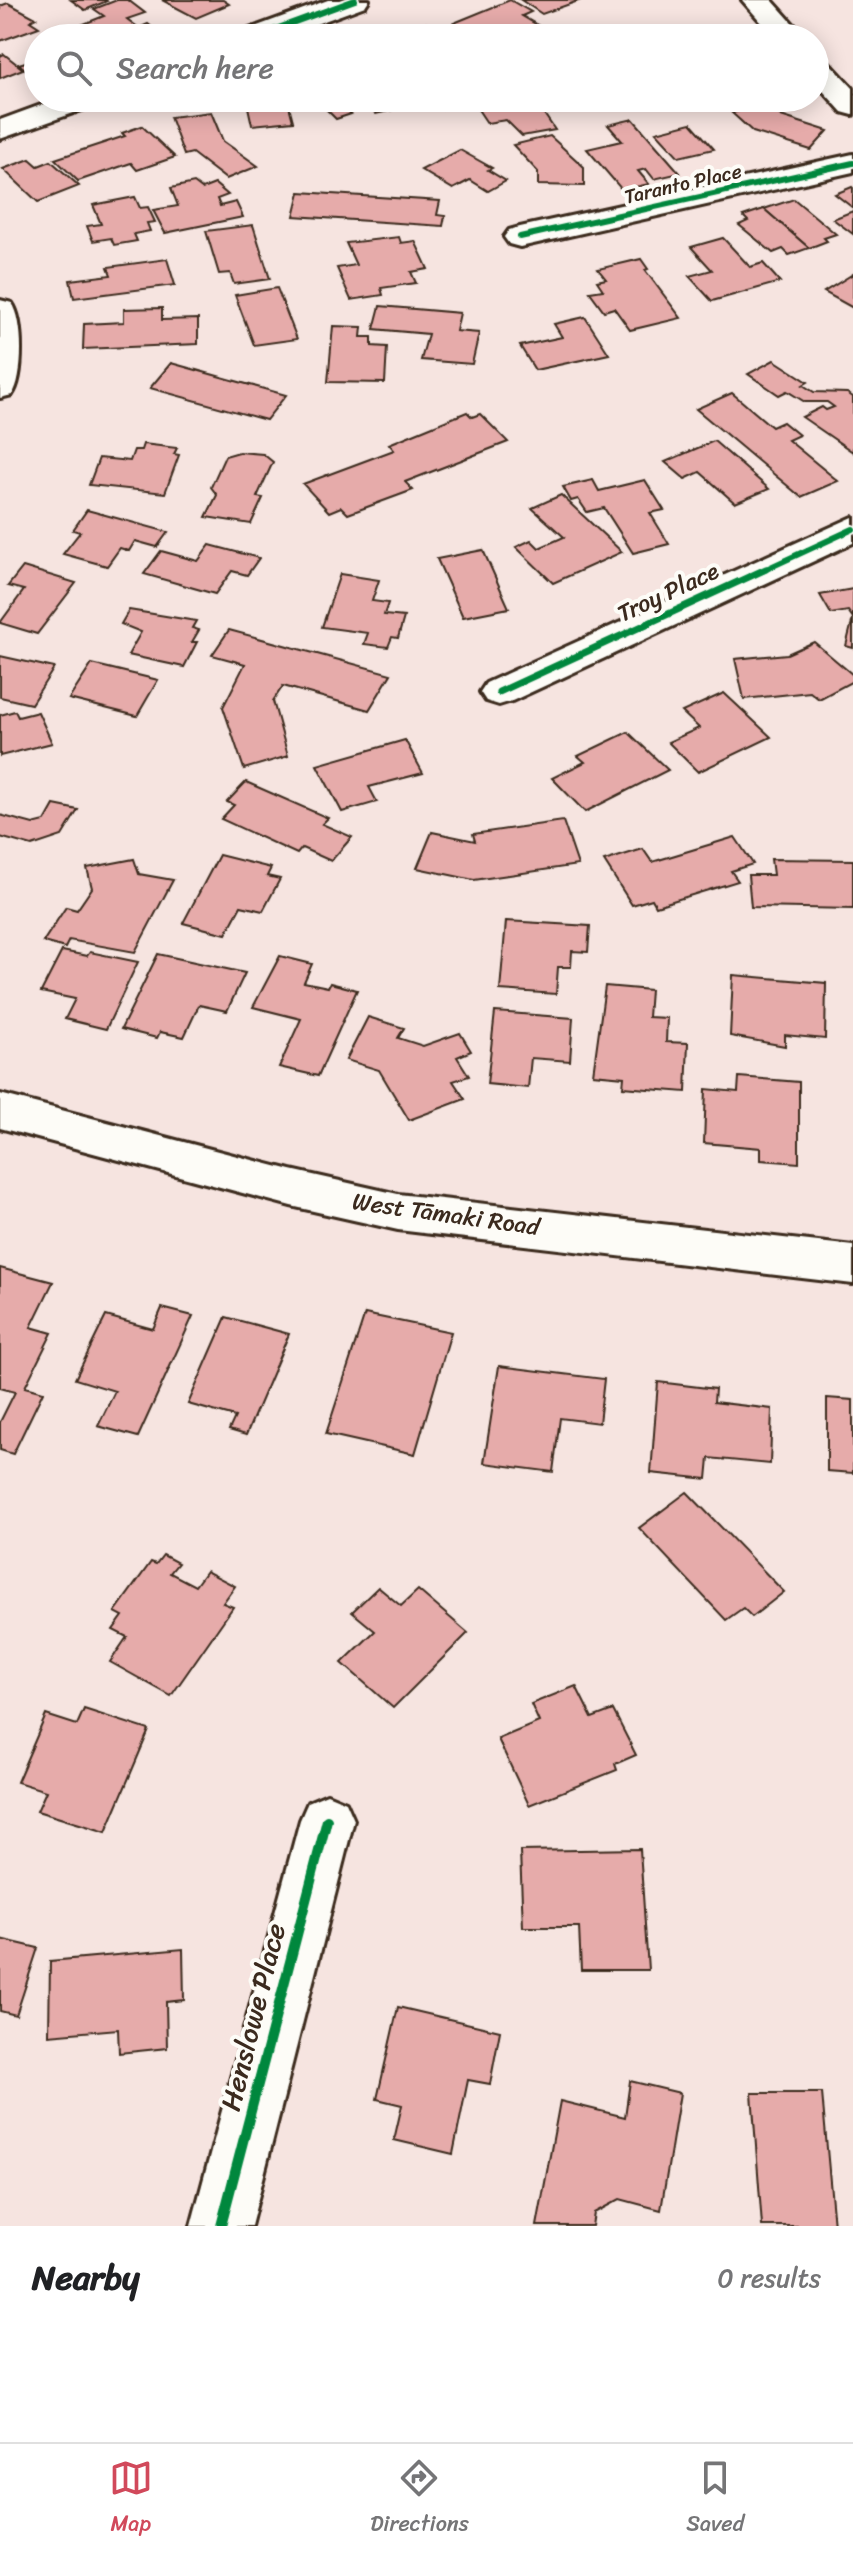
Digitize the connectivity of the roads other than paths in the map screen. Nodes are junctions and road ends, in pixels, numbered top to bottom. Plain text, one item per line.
1 (355, 0) edge
2 (756, 0) edge
3 (289, 24) edge
4 (778, 24) edge
5 (829, 79) edge
6 (853, 106) edge
7 (50, 112) edge
8 (0, 130) edge
9 (853, 163) edge
10 (520, 237) dead end
11 (0, 310) edge
12 (0, 388) edge
13 (853, 529) edge
14 (499, 692) dead end
15 (0, 1111) edge
16 (853, 1265) edge
17 (327, 1820) dead end
18 (221, 2226) edge

1 - 3 street
2 - 4 street
5 - 6 street
7 - 8 street
9 - 10 street, Taranto Place
11 - 12 street
13 - 14 street, Troy Place
15 - 16 street, West Tāmaki Road
17 - 18 street, Henslowe Place

